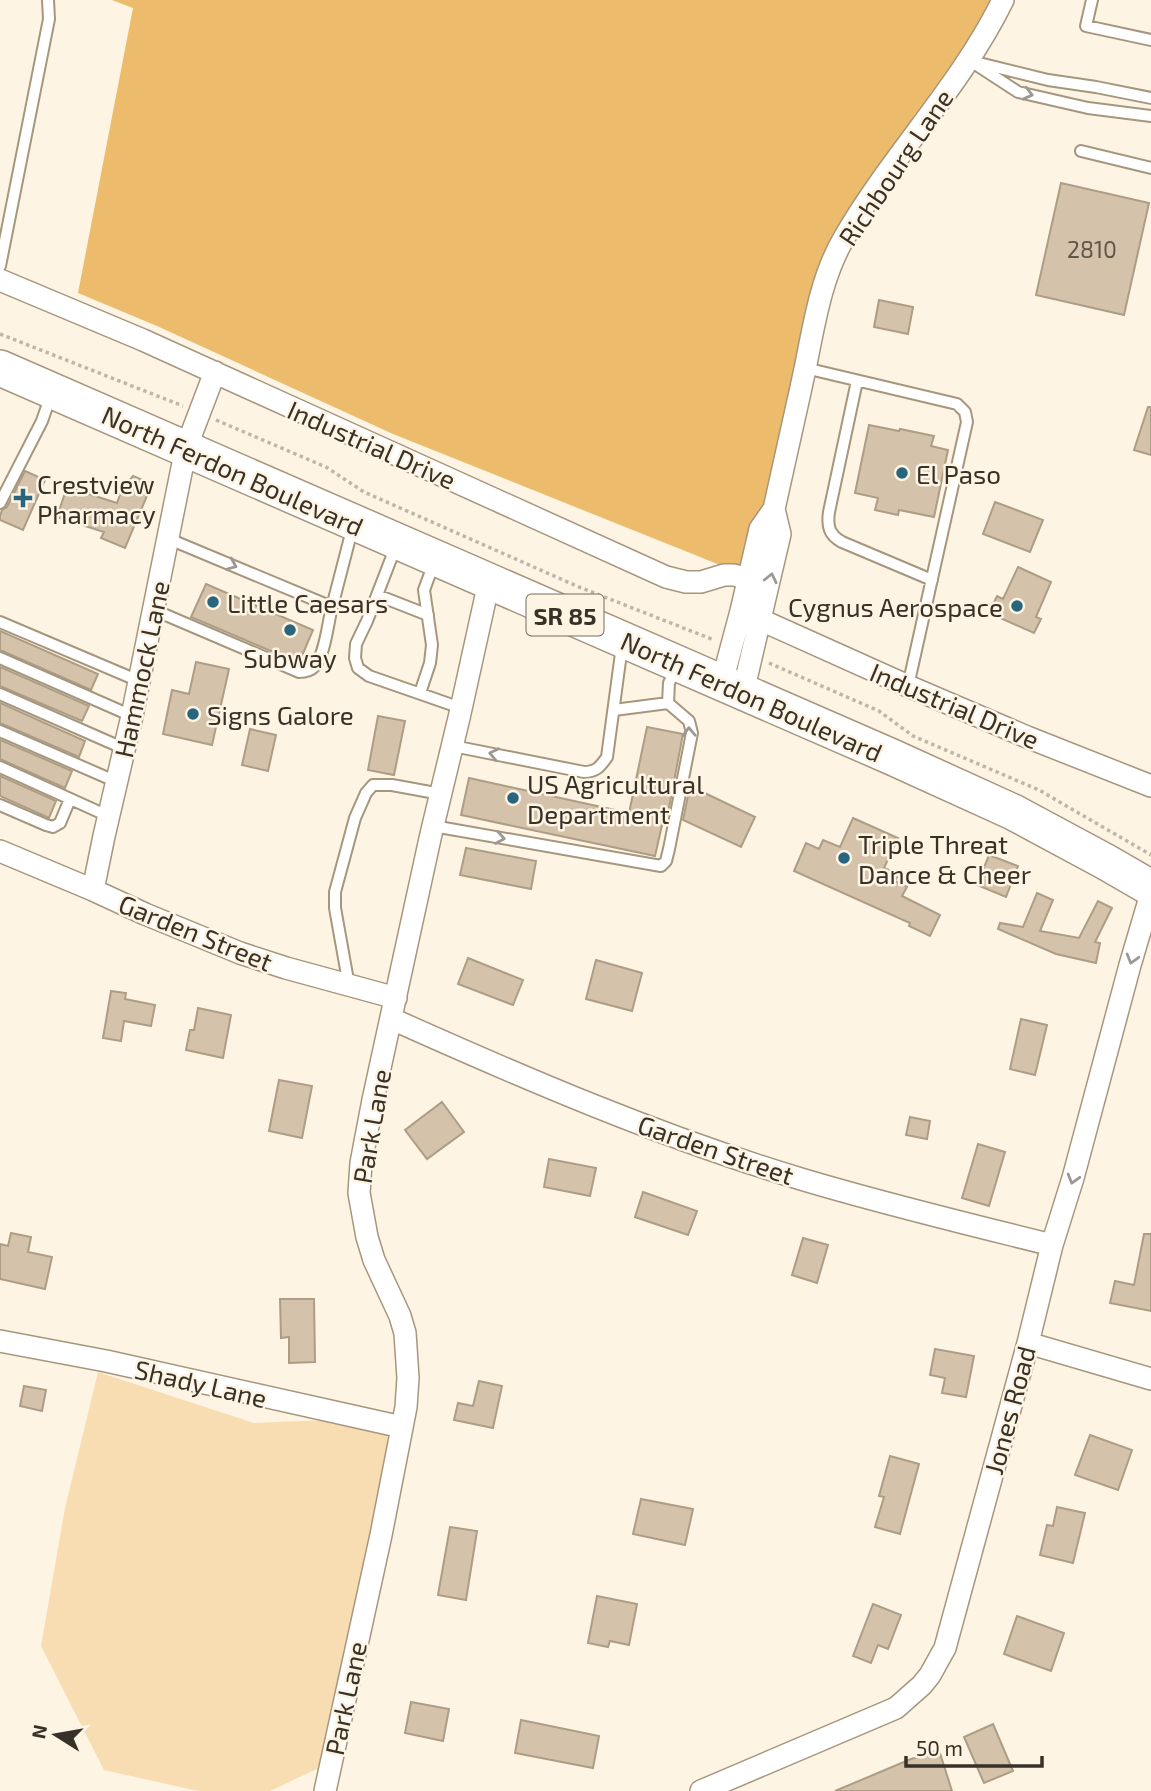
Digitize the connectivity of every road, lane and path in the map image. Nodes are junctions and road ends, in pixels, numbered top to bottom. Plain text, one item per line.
1 (48, 0) edge
2 (1003, 0) edge
3 (1092, 0) edge
4 (1151, 40) edge
5 (969, 60) junction
6 (1151, 98) edge
7 (1151, 116) edge
8 (1081, 151) dead end
9 (1151, 169) edge
10 (0, 266) edge
11 (0, 280) edge
12 (0, 334) edge
13 (0, 368) edge
14 (805, 369) junction
15 (215, 372) junction
16 (857, 381) junction
17 (53, 391) junction
18 (199, 412) junction
19 (186, 448) junction
20 (0, 503) edge
21 (774, 509) junction
22 (354, 523) junction
23 (169, 538) junction
24 (397, 542) junction
25 (435, 559) junction
26 (748, 579) junction
27 (932, 580) junction
28 (489, 582) junction
29 (377, 595) junction
30 (332, 607) junction
31 (154, 610) junction
32 (428, 615) junction
33 (761, 620) junction
34 (0, 622) edge
35 (623, 640) junction
36 (732, 648) junction
37 (752, 656) junction
38 (0, 658) edge
39 (679, 664) junction
40 (139, 681) junction
41 (908, 686) junction
42 (733, 687) junction
43 (420, 692) junction
44 (0, 694) edge
45 (668, 703) junction
46 (461, 708) junction
47 (614, 710) junction
48 (132, 716) junction
49 (0, 731) edge
50 (453, 746) junction
51 (125, 749) junction
52 (0, 767) edge
53 (117, 782) junction
54 (1151, 786) edge
55 (441, 794) junction
56 (70, 799) junction
57 (0, 805) edge
58 (108, 816) junction
59 (433, 826) junction
60 (0, 850) edge
61 (1151, 855) edge
62 (1151, 888) edge
63 (93, 890) junction
64 (1151, 894) edge
65 (349, 986) junction
66 (397, 998) junction
67 (392, 1019) junction
68 (1052, 1245) junction
69 (0, 1341) edge
70 (1028, 1343) junction
71 (1151, 1379) edge
72 (402, 1427) junction
73 (325, 1791) edge
74 (701, 1791) edge

1 - 10 lane
2 - 5 street, Richbourg Lane
3 - 4 lane
5 - 6 lane
5 -> 7 lane
5 - 14 street, Richbourg Lane
8 - 9 lane
11 - 15 street, Industrial Drive
12 - 18 path
13 - 17 main road, North Ferdon Boulevard / SR 85
14 - 16 lane
14 - 21 street, Richbourg Lane
15 - 18 street, Hammock Lane
15 - 26 street, Industrial Drive
16 - 27 lane
16 - 27 lane
17 - 19 main road, North Ferdon Boulevard / SR 85
17 - 20 lane
18 - 19 street, Hammock Lane
18 - 36 path
19 - 22 main road, North Ferdon Boulevard / SR 85
19 - 23 street, Hammock Lane
21 - 26 street, Richbourg Lane
33 -> 21 street, Richbourg Lane
22 - 24 main road, North Ferdon Boulevard / SR 85
22 - 30 lane
23 -> 30 lane
23 - 31 street, Hammock Lane
24 - 25 main road, North Ferdon Boulevard / SR 85
24 - 29 lane
25 - 28 main road, North Ferdon Boulevard / SR 85
25 - 32 lane
26 - 36 street, Richbourg Lane
27 - 41 lane
28 - 35 main road, North Ferdon Boulevard / SR 85
28 - 46 street, Park Lane
29 - 32 lane
29 - 43 lane
30 - 31 lane
31 - 40 street, Hammock Lane
32 - 43 lane
33 - 37 street, Richbourg Lane
33 - 41 street, Industrial Drive
34 - 40 lane
35 - 39 main road, North Ferdon Boulevard / SR 85
35 - 47 lane
36 - 42 street, Richbourg Lane
37 - 42 street, Richbourg Lane
37 - 61 path
38 - 48 lane
39 - 42 main road, North Ferdon Boulevard / SR 85
39 - 45 lane
40 - 48 street, Hammock Lane
41 - 54 street, Industrial Drive
42 - 62 main road, North Ferdon Boulevard / SR 85
43 - 46 lane
44 - 51 lane
45 - 47 lane
59 -> 45 lane
46 - 50 street, Park Lane
47 -> 50 lane
48 - 51 street, Hammock Lane
49 - 53 lane
50 - 55 street, Park Lane
51 - 53 street, Hammock Lane
52 - 56 lane
53 - 58 street, Hammock Lane
55 - 59 street, Park Lane
55 - 65 lane
56 - 57 lane
56 - 58 lane
58 - 63 street, Hammock Lane
59 - 66 street, Park Lane
60 - 63 street, Garden Street
63 - 65 street, Garden Street
64 -> 68 street, Jones Road
65 - 66 street, Garden Street
66 - 67 street, Park Lane
67 - 68 street, Garden Street
67 - 72 street, Park Lane
68 - 70 street, Jones Road
69 - 72 street, Shady Lane
70 - 71 street
70 - 74 street, Jones Road
72 - 73 street, Park Lane

